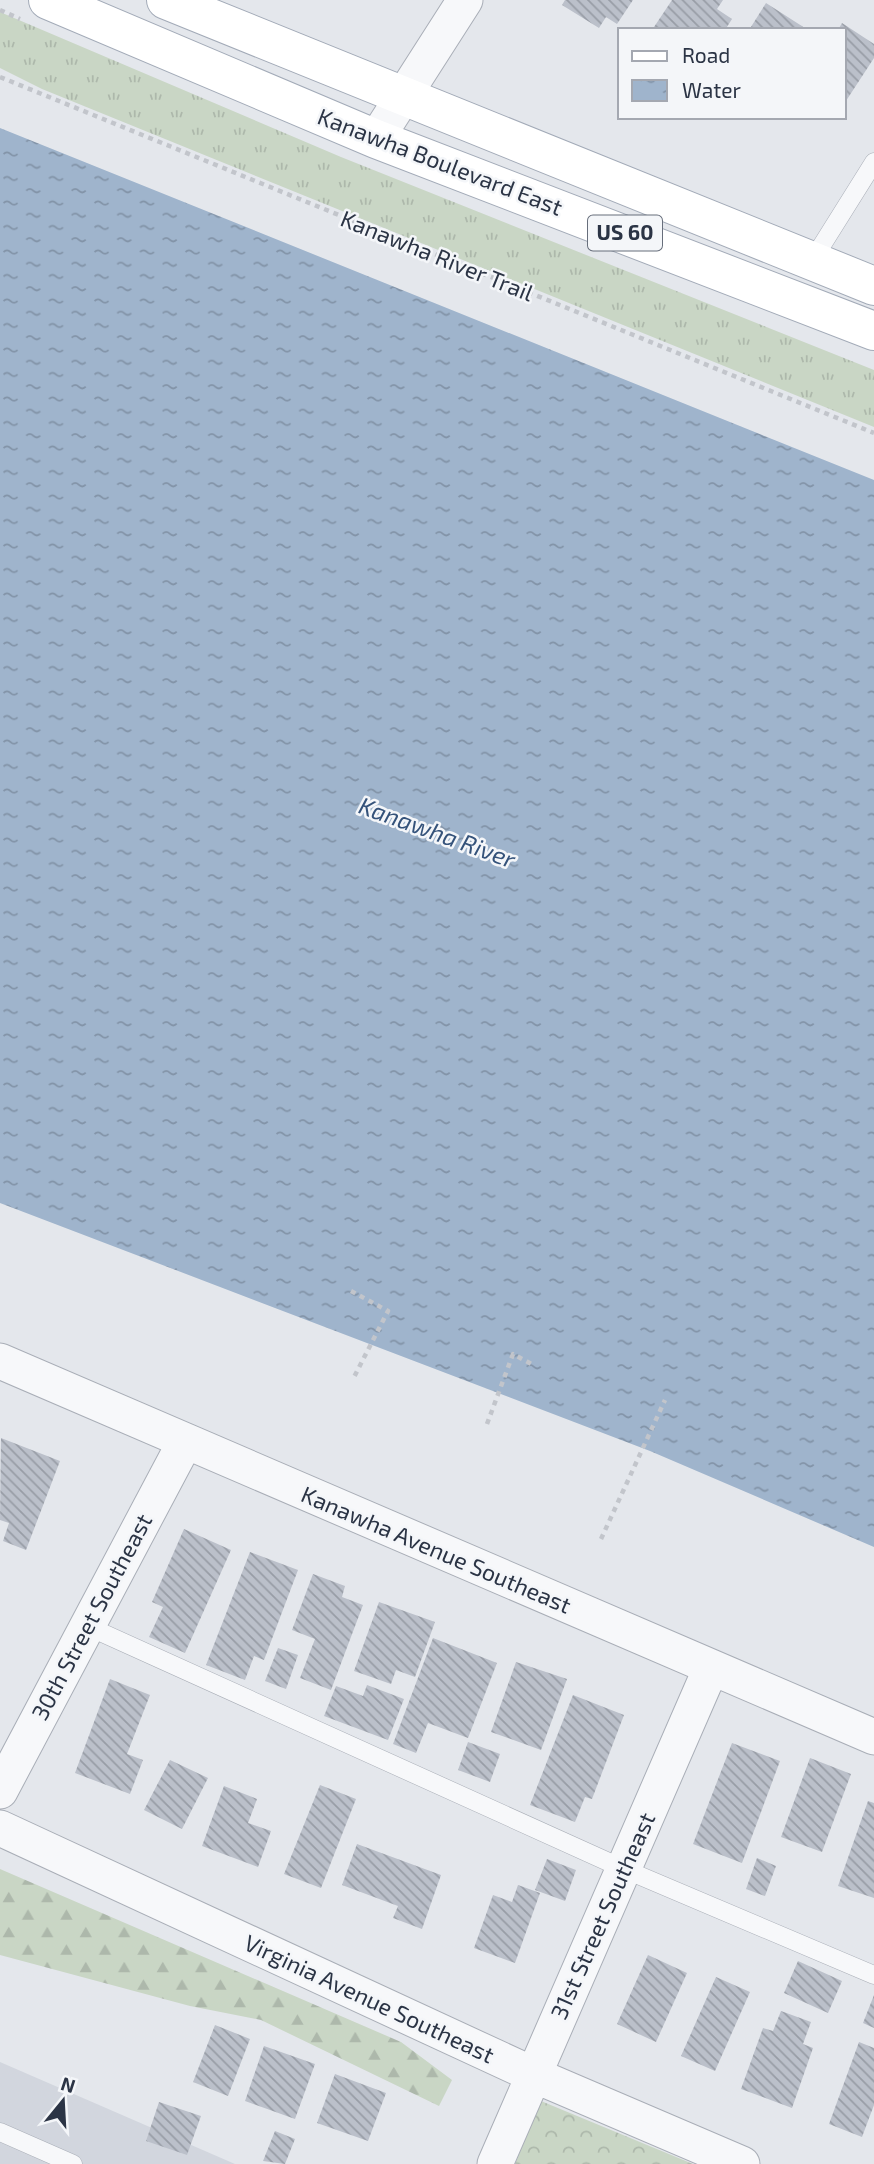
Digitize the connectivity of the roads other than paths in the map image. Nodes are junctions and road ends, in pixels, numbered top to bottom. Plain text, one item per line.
1 (48, 0) edge
2 (166, 0) edge
3 (465, 0) edge
4 (403, 97) junction
5 (376, 139) junction
6 (874, 162) edge
7 (812, 261) junction
8 (874, 286) edge
9 (874, 331) edge
10 (0, 1361) edge
11 (185, 1442) junction
12 (87, 1626) junction
13 (711, 1668) junction
14 (874, 1737) edge
15 (0, 1791) edge
16 (0, 1828) edge
17 (624, 1869) junction
18 (874, 1975) edge
19 (534, 2076) junction
20 (0, 2132) edge
21 (73, 2164) edge
22 (495, 2164) edge
23 (742, 2164) edge

1 - 5 main road, Kanawha Boulevard East / US 60
2 - 4 main road, Kanawha Boulevard East / US 60
3 - 4 street
4 - 5 street
4 - 7 main road, Kanawha Boulevard East / US 60
5 - 9 main road, Kanawha Boulevard East / US 60
6 - 7 lane
7 - 8 main road, Kanawha Boulevard East / US 60
10 - 11 street, Kanawha Avenue Southeast
11 - 12 street, 30th Street Southeast
11 - 13 street, Kanawha Avenue Southeast
12 - 15 street, 30th Street Southeast
12 - 17 lane
13 - 14 street, Kanawha Avenue Southeast
13 - 17 street, 31st Street Southeast
16 - 19 street, Virginia Avenue Southeast
17 - 18 lane
17 - 19 street, 31st Street Southeast
19 - 22 street, 31st Street Southeast
19 - 23 street, Virginia Avenue Southeast
20 - 21 lane

